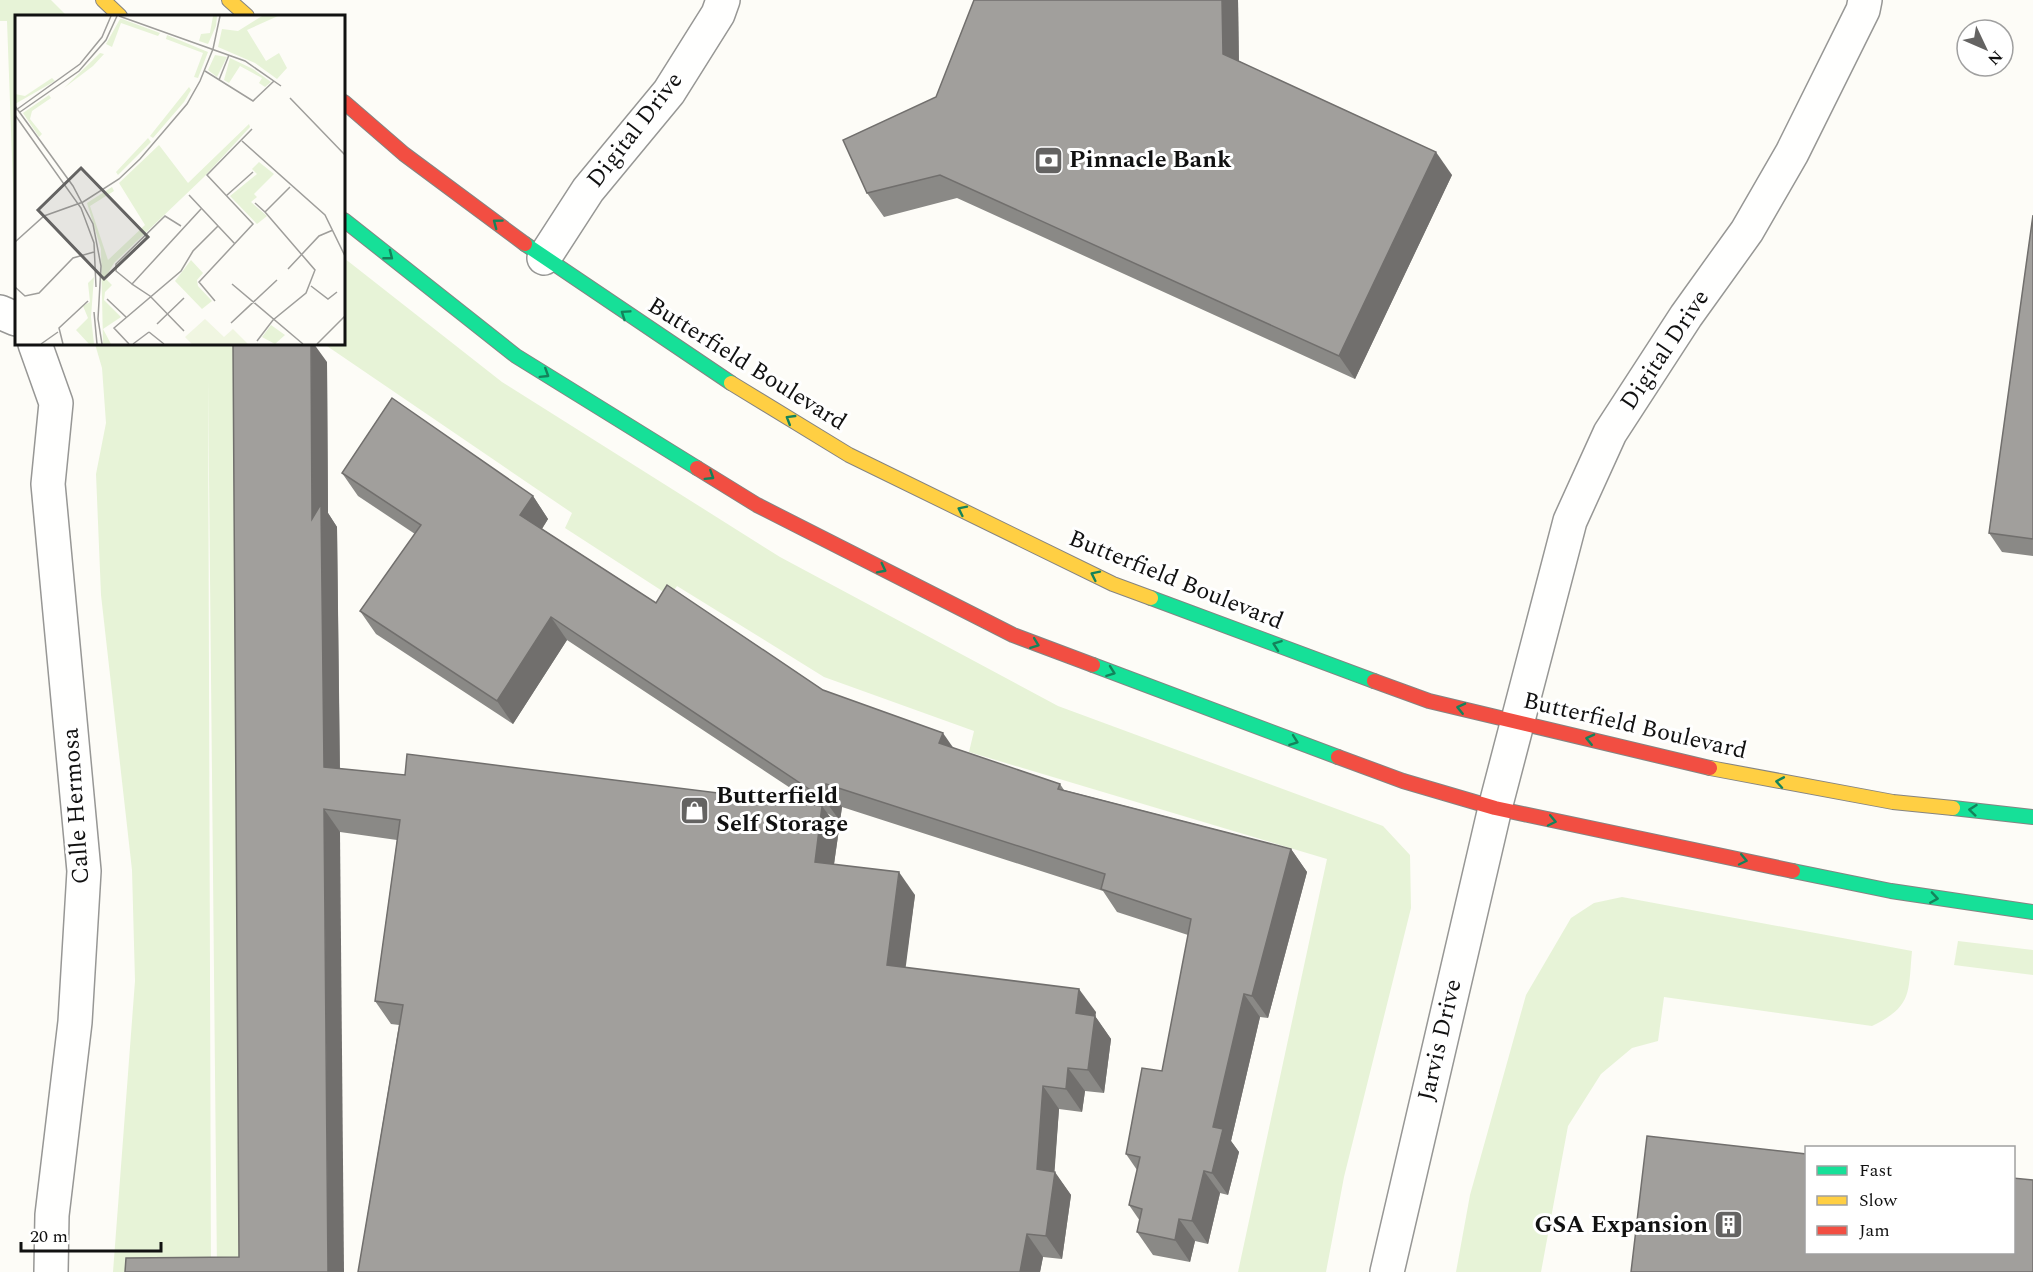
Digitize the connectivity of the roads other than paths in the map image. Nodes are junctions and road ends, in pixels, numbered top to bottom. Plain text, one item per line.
1 (104, 0) edge
2 (229, 0) edge
3 (723, 0) edge
4 (1864, 0) edge
5 (119, 15) edge
6 (246, 15) edge
7 (345, 103) edge
8 (345, 221) edge
9 (544, 258) junction
10 (0, 312) edge
11 (15, 319) edge
12 (35, 345) edge
13 (1518, 722) junction
14 (1495, 808) junction
15 (2033, 817) edge
16 (2033, 912) edge
17 (51, 1272) edge
18 (1387, 1272) edge

1 - 5 main road
2 - 6 main road
3 - 9 street, Digital Drive
4 - 13 street, Digital Drive
9 -> 7 main road, Butterfield Boulevard
8 -> 14 main road
13 -> 9 main road, Butterfield Boulevard
10 - 11 street
12 - 17 street, Calle Hermosa
13 - 14 street, Digital Drive
15 -> 13 main road, Butterfield Boulevard
14 -> 16 main road
14 - 18 street, Jarvis Drive

